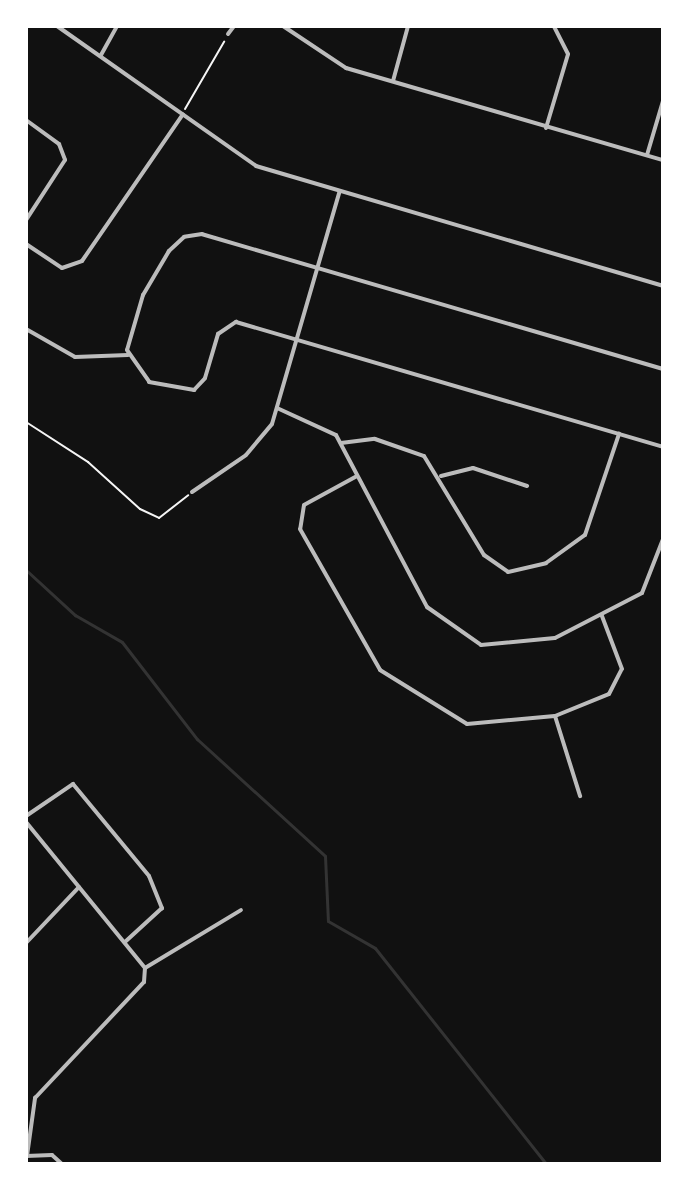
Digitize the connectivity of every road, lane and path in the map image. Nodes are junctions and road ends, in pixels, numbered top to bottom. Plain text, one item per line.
1 (57, 26) edge
2 (117, 26) edge
3 (234, 26) edge
4 (283, 26) edge
5 (408, 26) edge
6 (554, 26) edge
7 (228, 34) joint
8 (101, 55) junction
9 (392, 82) junction
10 (663, 101) edge
11 (183, 114) junction
12 (26, 120) edge
13 (546, 128) junction
14 (647, 155) junction
15 (663, 160) edge
16 (339, 193) junction
17 (26, 220) edge
18 (26, 244) edge
19 (318, 267) junction
20 (663, 286) edge
21 (26, 329) edge
22 (297, 339) junction
23 (128, 355) junction
24 (663, 369) edge
25 (277, 408) junction
26 (26, 422) edge
27 (619, 434) junction
28 (341, 443) junction
29 (663, 447) edge
30 (357, 476) junction
31 (441, 476) junction
32 (527, 486) dead end
33 (192, 492) joint
34 (663, 539) edge
35 (602, 616) junction
36 (555, 716) junction
37 (580, 796) dead end
38 (26, 819) edge
39 (79, 887) junction
40 (241, 910) dead end
41 (27, 940) edge
42 (125, 942) junction
43 (145, 968) junction
44 (663, 1117) edge
45 (663, 1130) edge
46 (26, 1156) edge
47 (62, 1164) edge

1 - 8 street
2 - 8 street
3 - 7 street
4 - 9 street
5 - 9 street
6 - 13 street
7 - 11 path
8 - 11 street
9 - 13 street
10 - 14 street
11 - 16 street
11 - 18 street
12 - 17 street
13 - 14 street
14 - 15 street
16 - 19 street
16 - 20 street
19 - 22 street
19 - 23 street
19 - 24 street
21 - 23 street
22 - 23 street
22 - 25 street
22 - 27 street
25 - 28 street
25 - 33 street
26 - 33 path
27 - 29 street
27 - 31 street
28 - 30 street
28 - 31 street
30 - 35 street
30 - 36 street
31 - 32 street
34 - 35 street
35 - 36 street
36 - 37 street
38 - 39 street
38 - 42 street
39 - 41 street
39 - 42 street
40 - 43 street
42 - 43 street
43 - 46 street
44 - 45 street
46 - 47 street

